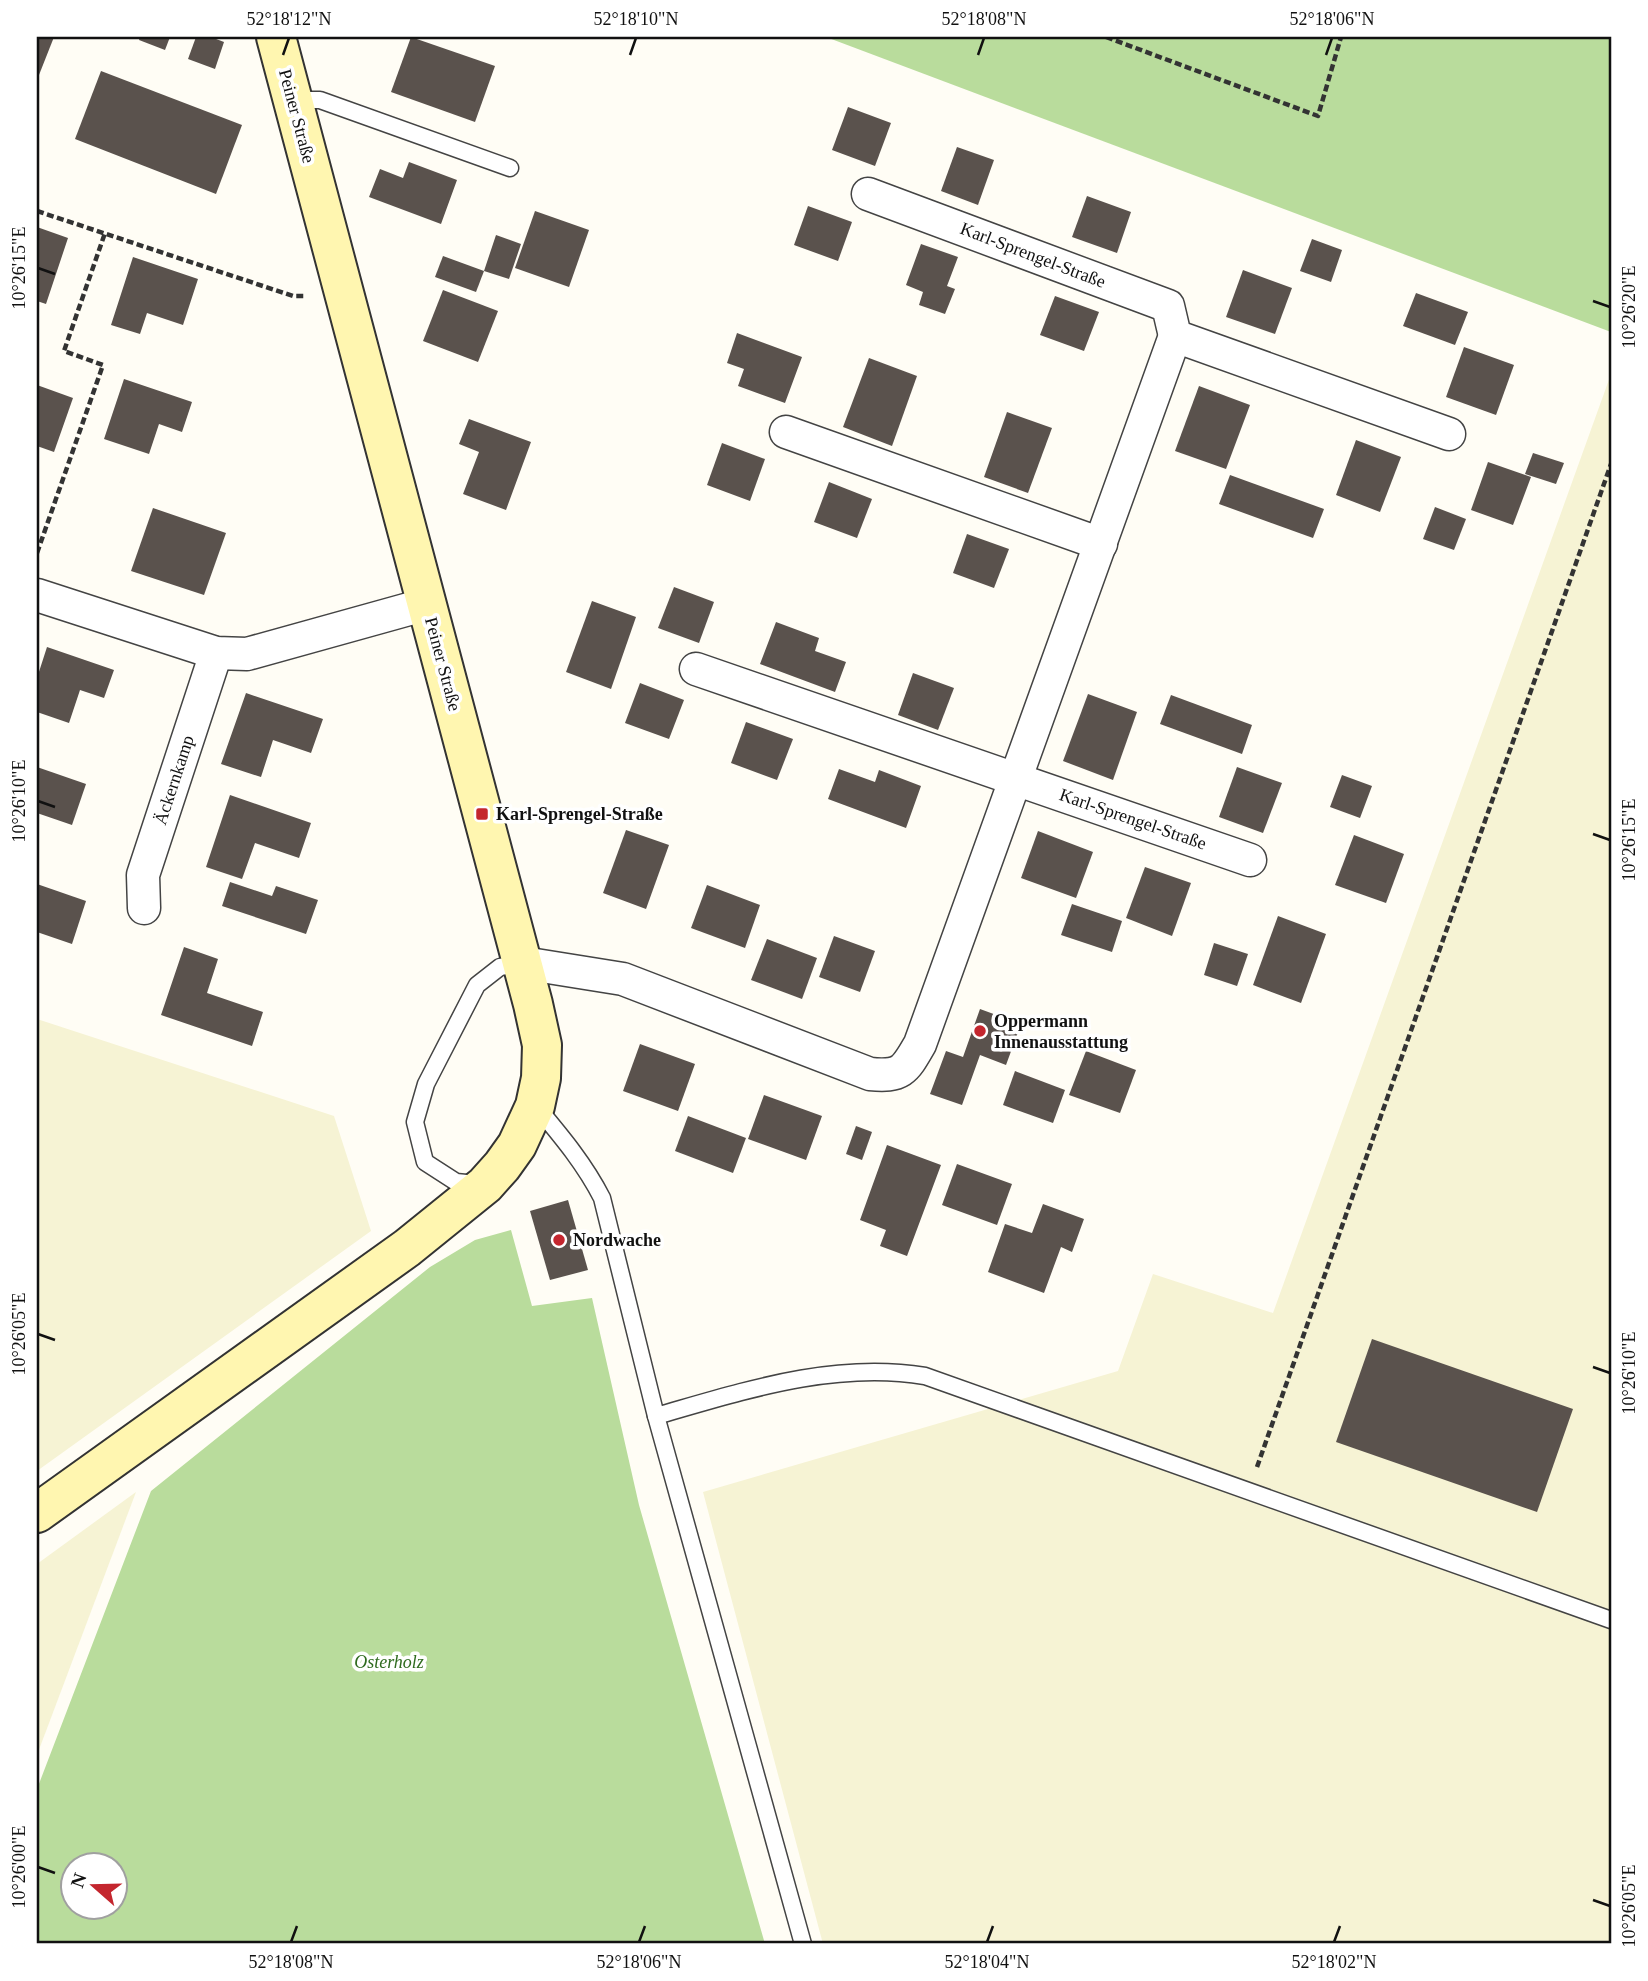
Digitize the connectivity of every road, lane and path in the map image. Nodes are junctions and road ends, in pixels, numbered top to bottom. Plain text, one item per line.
1 (276, 37) edge
2 (1106, 37) edge
3 (1341, 37) edge
4 (293, 100) junction
5 (510, 167) dead end
6 (868, 194) dead end
7 (37, 211) edge
8 (105, 233) junction
9 (346, 295) junction
10 (1175, 336) junction
11 (786, 432) dead end
12 (1449, 434) dead end
13 (1611, 464) edge
14 (1101, 544) junction
15 (37, 553) edge
16 (37, 595) edge
17 (427, 604) junction
18 (216, 653) junction
19 (696, 669) dead end
20 (1015, 778) junction
21 (1250, 860) dead end
22 (144, 908) dead end
23 (523, 963) junction
24 (535, 1106) junction
25 (485, 1185) junction
26 (656, 1416) junction
27 (1249, 1491) junction
28 (37, 1513) edge
29 (1611, 1619) edge
30 (803, 1944) edge

1 - 4 main road, Peiner Straße
2 - 3 path
4 - 5 lane
4 - 9 main road, Peiner Straße
6 - 10 street, Karl-Sprengel-Straße
7 - 8 path
8 - 9 path
8 - 15 path
9 - 17 main road, Peiner Straße
10 - 12 street
10 - 14 street
11 - 14 street
13 - 27 path
14 - 20 street
16 - 18 street
17 - 18 street
17 - 23 main road, Peiner Straße
18 - 22 street, Äckernkamp
19 - 20 street, Karl-Sprengel-Straße
20 - 21 street, Karl-Sprengel-Straße
20 - 23 street
23 - 24 main road, Peiner Straße
23 - 25 lane
24 - 25 main road, Peiner Straße
24 - 26 lane
25 - 28 main road, Peiner Straße
26 - 27 lane
26 - 30 lane
27 - 29 lane

